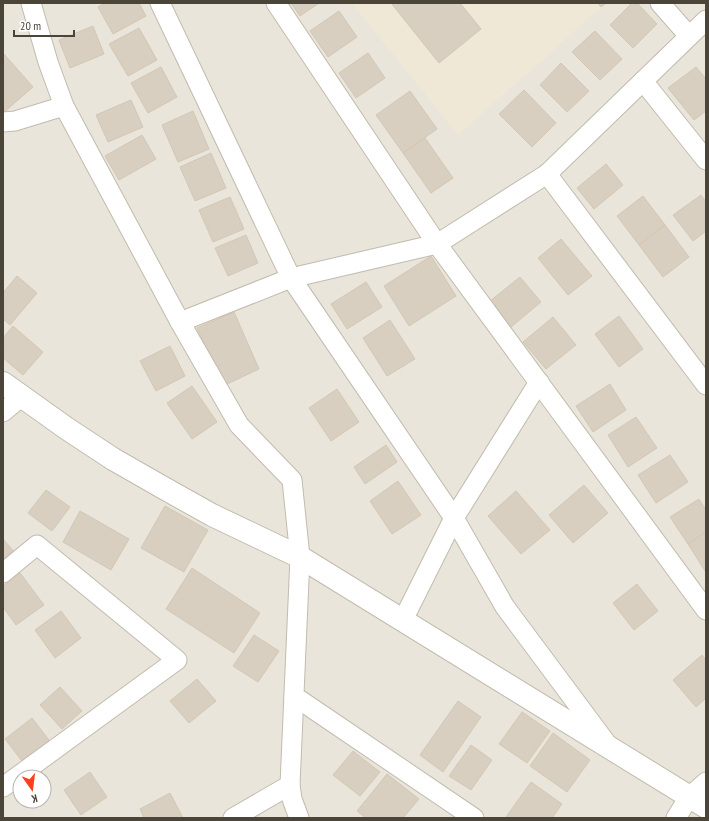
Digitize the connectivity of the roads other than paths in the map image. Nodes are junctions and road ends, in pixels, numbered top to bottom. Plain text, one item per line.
1 (31, 3) edge
2 (160, 3) edge
3 (276, 3) edge
4 (660, 3) edge
5 (706, 20) edge
6 (689, 36) junction
7 (643, 81) junction
8 (64, 106) junction
9 (3, 122) edge
10 (706, 160) edge
11 (547, 174) junction
12 (437, 244) junction
13 (291, 278) junction
14 (180, 322) junction
15 (538, 382) junction
16 (3, 383) edge
17 (706, 384) edge
18 (21, 397) junction
19 (3, 412) edge
20 (454, 518) junction
21 (300, 557) junction
22 (3, 573) edge
23 (706, 610) edge
24 (403, 620) junction
25 (294, 696) junction
26 (610, 748) junction
27 (706, 782) edge
28 (290, 784) junction
29 (3, 787) edge
30 (697, 802) edge
31 (233, 818) edge
32 (299, 818) edge
33 (474, 818) edge
34 (676, 818) edge

1 - 8 street
2 - 13 street
3 - 12 street
4 - 6 street
5 - 6 street
6 - 7 street
7 - 10 street
7 - 11 street
8 - 9 street
8 - 14 street
11 - 12 street
11 - 17 street
12 - 13 street
12 - 15 street
13 - 14 street
13 - 20 street
14 - 21 street
15 - 20 street
15 - 23 street
16 - 18 street
18 - 19 street
18 - 21 street
20 - 24 street
20 - 26 street
21 - 24 street
21 - 25 street
22 - 29 street
24 - 26 street
25 - 28 street
25 - 33 street
26 - 30 street
27 - 30 street
28 - 31 street
28 - 32 street
30 - 34 street

